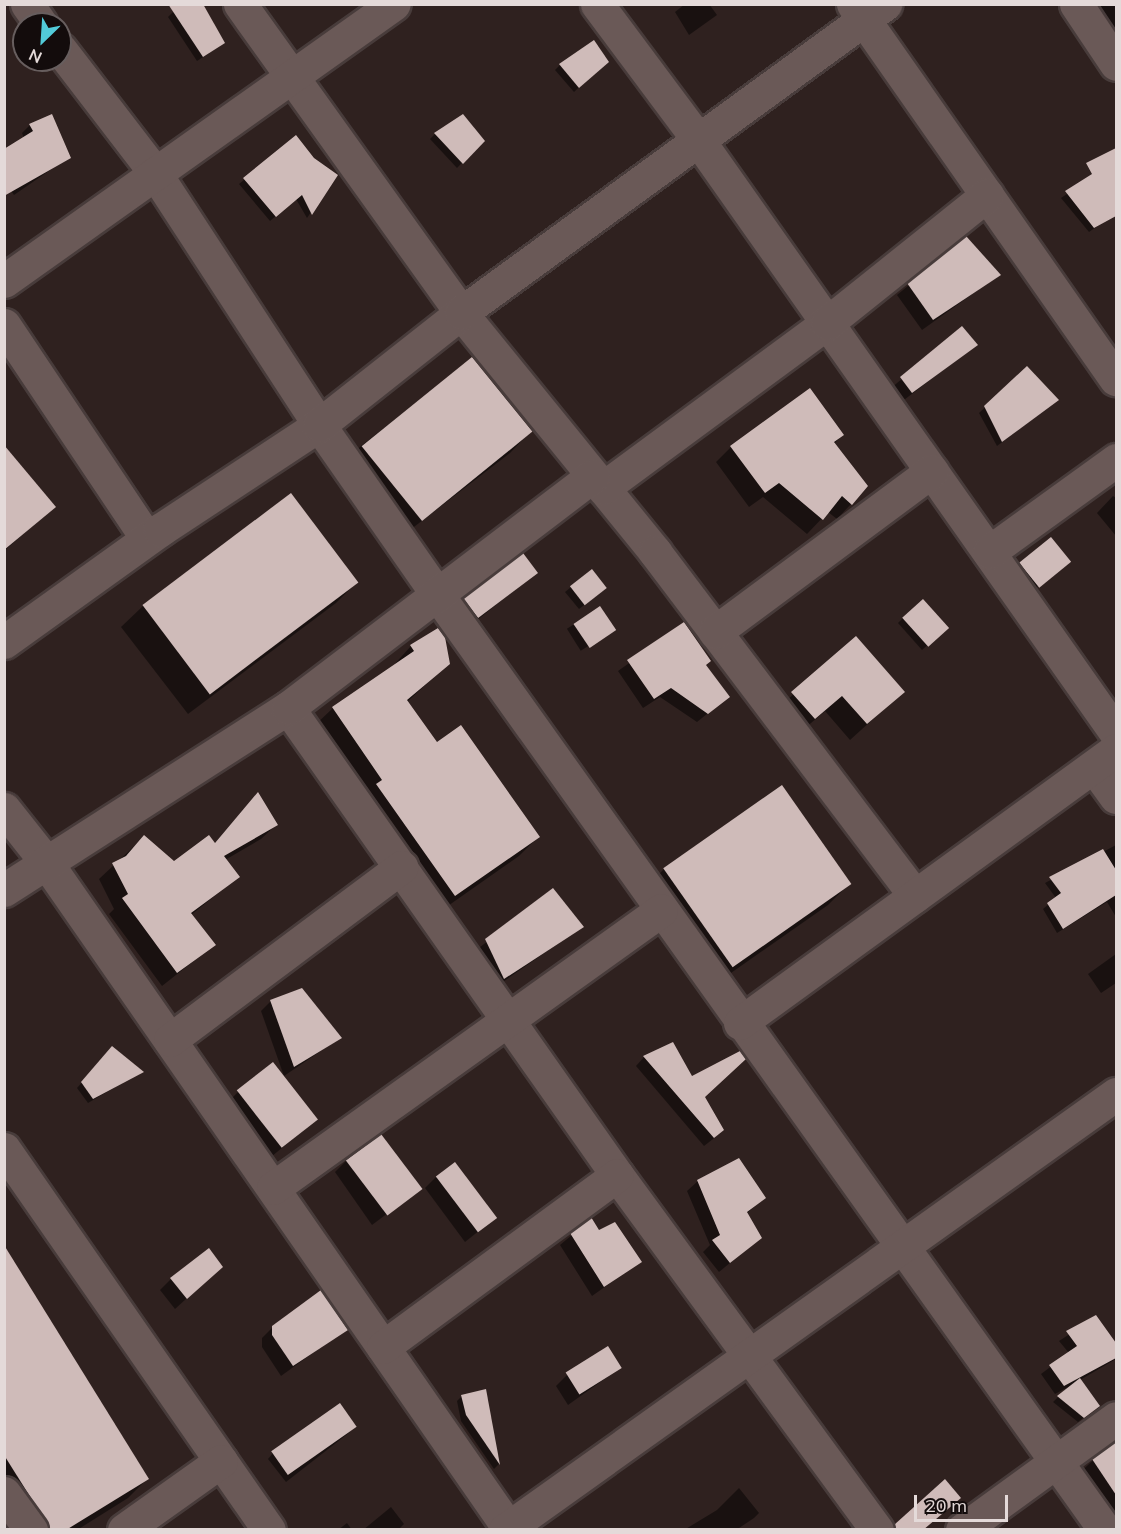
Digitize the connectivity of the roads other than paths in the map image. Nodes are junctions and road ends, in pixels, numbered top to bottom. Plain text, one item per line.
1 (240, 4) edge
2 (394, 4) edge
3 (597, 4) edge
4 (1076, 4) edge
5 (868, 10) edge
6 (72, 64) edge
7 (1116, 64) edge
8 (292, 80) junction
9 (699, 141) junction
10 (154, 173) junction
11 (987, 195) junction
12 (4, 281) edge
13 (461, 313) junction
14 (827, 323) junction
15 (4, 325) edge
16 (1116, 379) edge
17 (319, 425) junction
18 (1116, 460) edge
19 (932, 471) junction
20 (598, 482) junction
21 (147, 539) junction
22 (989, 552) junction
23 (437, 594) junction
24 (715, 632) junction
25 (5, 642) edge
26 (288, 708) junction
27 (1116, 733) edge
28 (1105, 758) edge
29 (1116, 797) edge
30 (4, 809) edge
31 (46, 862) junction
32 (401, 867) junction
33 (4, 890) edge
34 (915, 896) junction
35 (661, 910) junction
36 (509, 1021) junction
37 (740, 1023) junction
38 (170, 1040) junction
39 (1116, 1094) edge
40 (4, 1149) edge
41 (616, 1175) junction
42 (273, 1188) junction
43 (902, 1245) junction
44 (383, 1347) junction
45 (748, 1353) junction
46 (1116, 1418) edge
47 (1054, 1460) junction
48 (221, 1461) junction
49 (4, 1493) edge
50 (508, 1529) edge
51 (31, 1530) edge
52 (123, 1530) edge
53 (269, 1530) edge
54 (878, 1530) edge
55 (962, 1530) edge
56 (1105, 1530) edge

1 - 8 street
2 - 8 street
3 - 9 street
4 - 7 street
5 - 9 street
5 - 11 street
6 - 10 street
8 - 10 street
8 - 13 street
9 - 13 street
9 - 14 street
10 - 12 street
10 - 17 street
11 - 14 street
11 - 16 street
13 - 17 street
13 - 20 street
14 - 19 street
14 - 20 street
15 - 21 street
17 - 21 street
17 - 23 street
18 - 22 street
19 - 22 street
19 - 24 street
20 - 23 street
20 - 24 street
21 - 25 street
22 - 27 street
23 - 26 street
23 - 35 street
24 - 34 street
26 - 31 street
26 - 32 street
28 - 29 street
28 - 34 street
30 - 31 street
31 - 33 street
31 - 38 street
32 - 36 street
32 - 38 street
34 - 37 street
35 - 36 street
35 - 37 street
36 - 41 street
36 - 42 street
37 - 43 street
38 - 42 street
39 - 43 street
40 - 48 street
41 - 44 street
41 - 45 street
42 - 44 street
43 - 45 street
43 - 47 street
44 - 50 street
45 - 50 street
45 - 54 street
46 - 47 street
47 - 55 street
47 - 56 street
48 - 52 street
48 - 53 street
49 - 51 street

